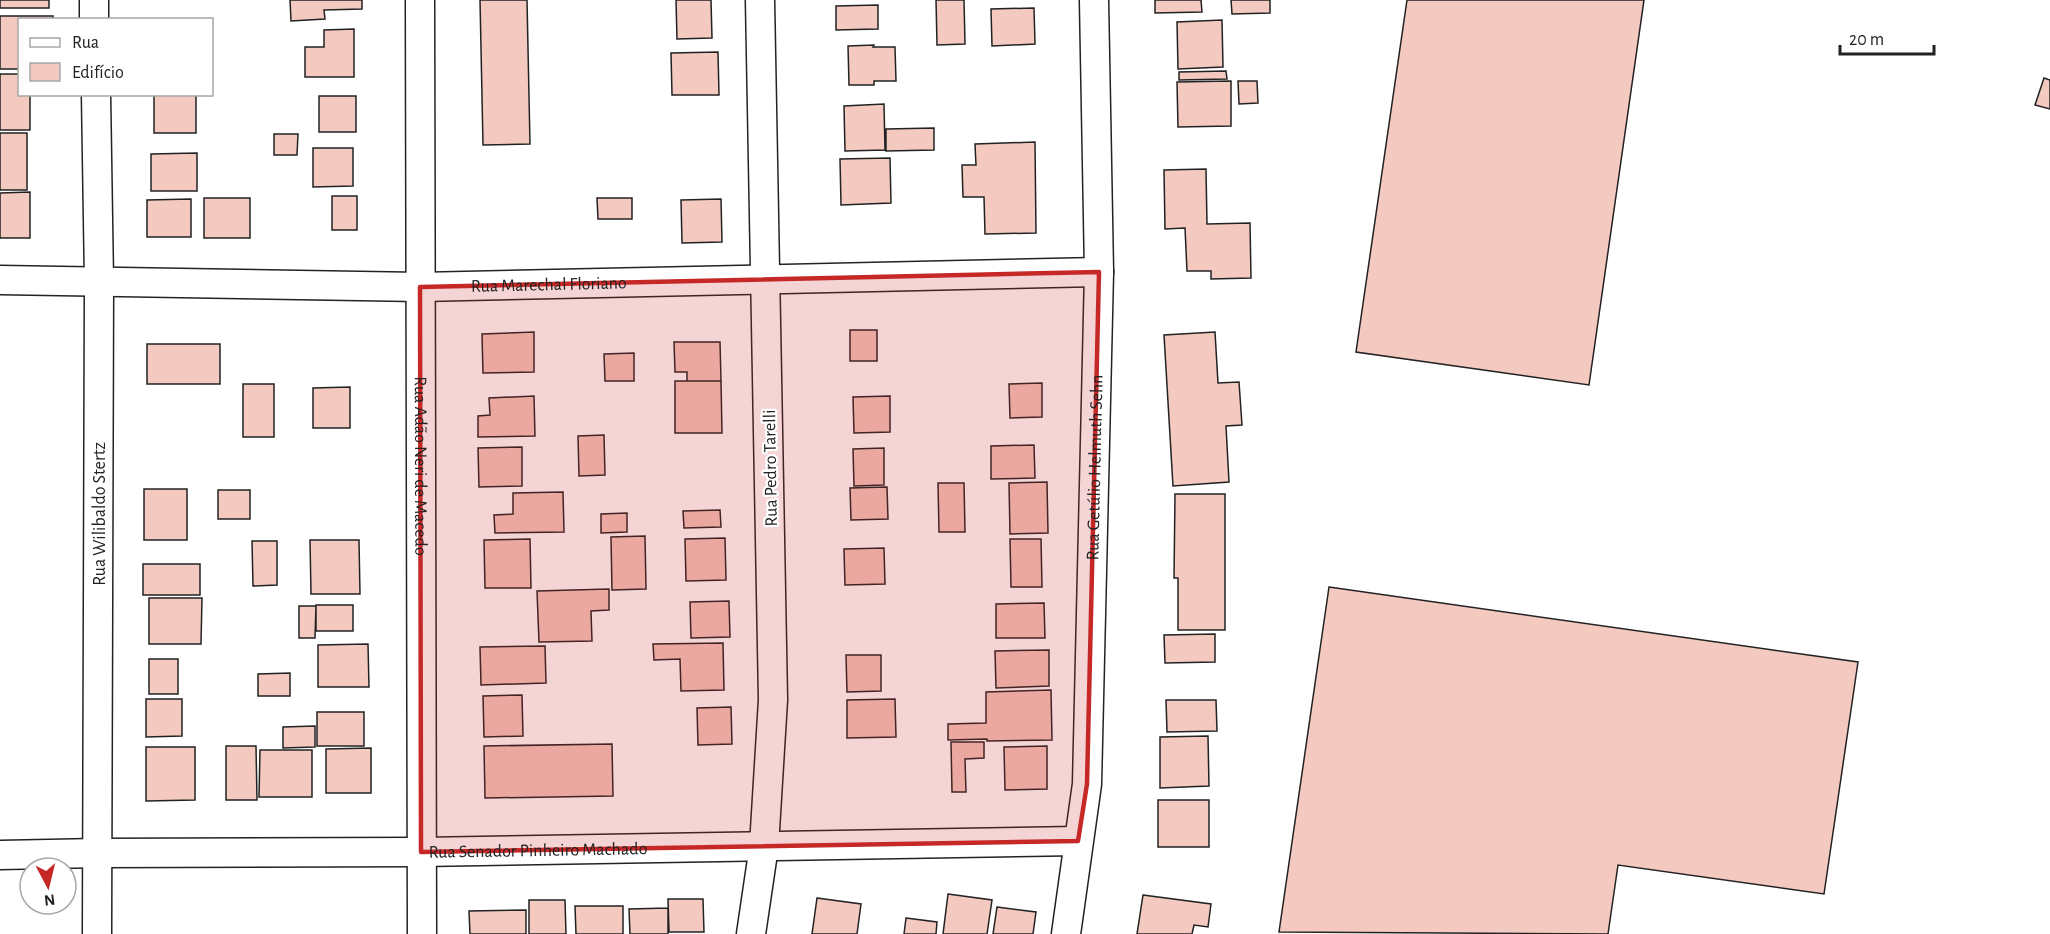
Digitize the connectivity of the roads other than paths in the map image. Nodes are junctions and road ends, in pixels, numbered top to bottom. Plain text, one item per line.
1 (94, 0) edge
2 (420, 0) edge
3 (760, 0) edge
4 (1094, 0) edge
5 (94, 18) edge
6 (96, 96) edge
7 (1099, 272) junction
8 (0, 280) edge
9 (767, 280) junction
10 (99, 282) junction
11 (420, 287) junction
12 (1078, 841) junction
13 (764, 846) junction
14 (422, 852) junction
15 (98, 853) junction
16 (0, 855) edge
17 (97, 934) edge
18 (422, 934) edge
19 (751, 934) edge
20 (1066, 934) edge

1 - 5 street
2 - 11 street, Rua Adão Neri de Macedo
3 - 9 street, Rua Pedro Tarelli
4 - 7 street, Rua Getúlio Helmuth Sehn
6 - 10 street, Rua Wilibaldo Stertz
7 - 9 street, Rua Marechal Floriano
7 - 12 street, Rua Getúlio Helmuth Sehn
8 - 10 street, Rua Marechal Floriano
9 - 11 street, Rua Marechal Floriano
9 - 13 street, Rua Pedro Tarelli
10 - 11 street, Rua Marechal Floriano
10 - 15 street, Rua Wilibaldo Stertz
11 - 14 street, Rua Adão Neri de Macedo
12 - 13 street, Rua Senador Pinheiro Machado
12 - 20 street, Rua Getúlio Helmuth Sehn
13 - 14 street, Rua Senador Pinheiro Machado
13 - 19 street, Rua Pedro Tarelli
14 - 15 street, Rua Senador Pinheiro Machado
14 - 18 street, Rua Adão Neri de Macedo
15 - 16 street, Rua Senador Pinheiro Machado
15 - 17 street, Rua Wilibaldo Stertz

